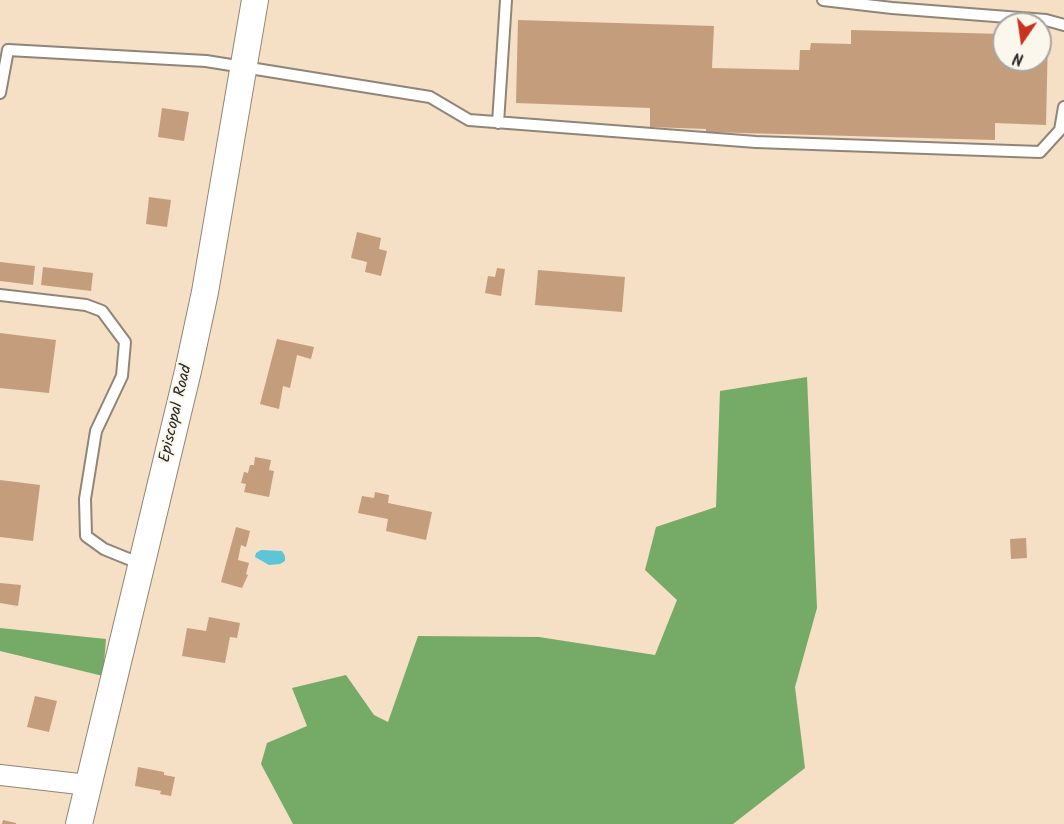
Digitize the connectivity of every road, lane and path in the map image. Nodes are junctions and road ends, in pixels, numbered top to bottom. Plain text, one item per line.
1 (255, 0) edge
2 (506, 0) edge
3 (823, 0) edge
4 (1064, 25) edge
5 (243, 67) junction
6 (0, 93) edge
7 (1064, 107) edge
8 (498, 123) junction
9 (0, 295) edge
10 (141, 564) junction
11 (0, 775) edge
12 (88, 785) junction
13 (79, 824) edge

1 - 5 street, Episcopal Road
2 - 8 lane
3 - 4 lane
5 - 6 lane
5 - 8 lane
5 - 10 street, Episcopal Road
7 - 8 lane
9 - 10 lane
10 - 12 street, Episcopal Road
11 - 12 street
12 - 13 street, Episcopal Road

